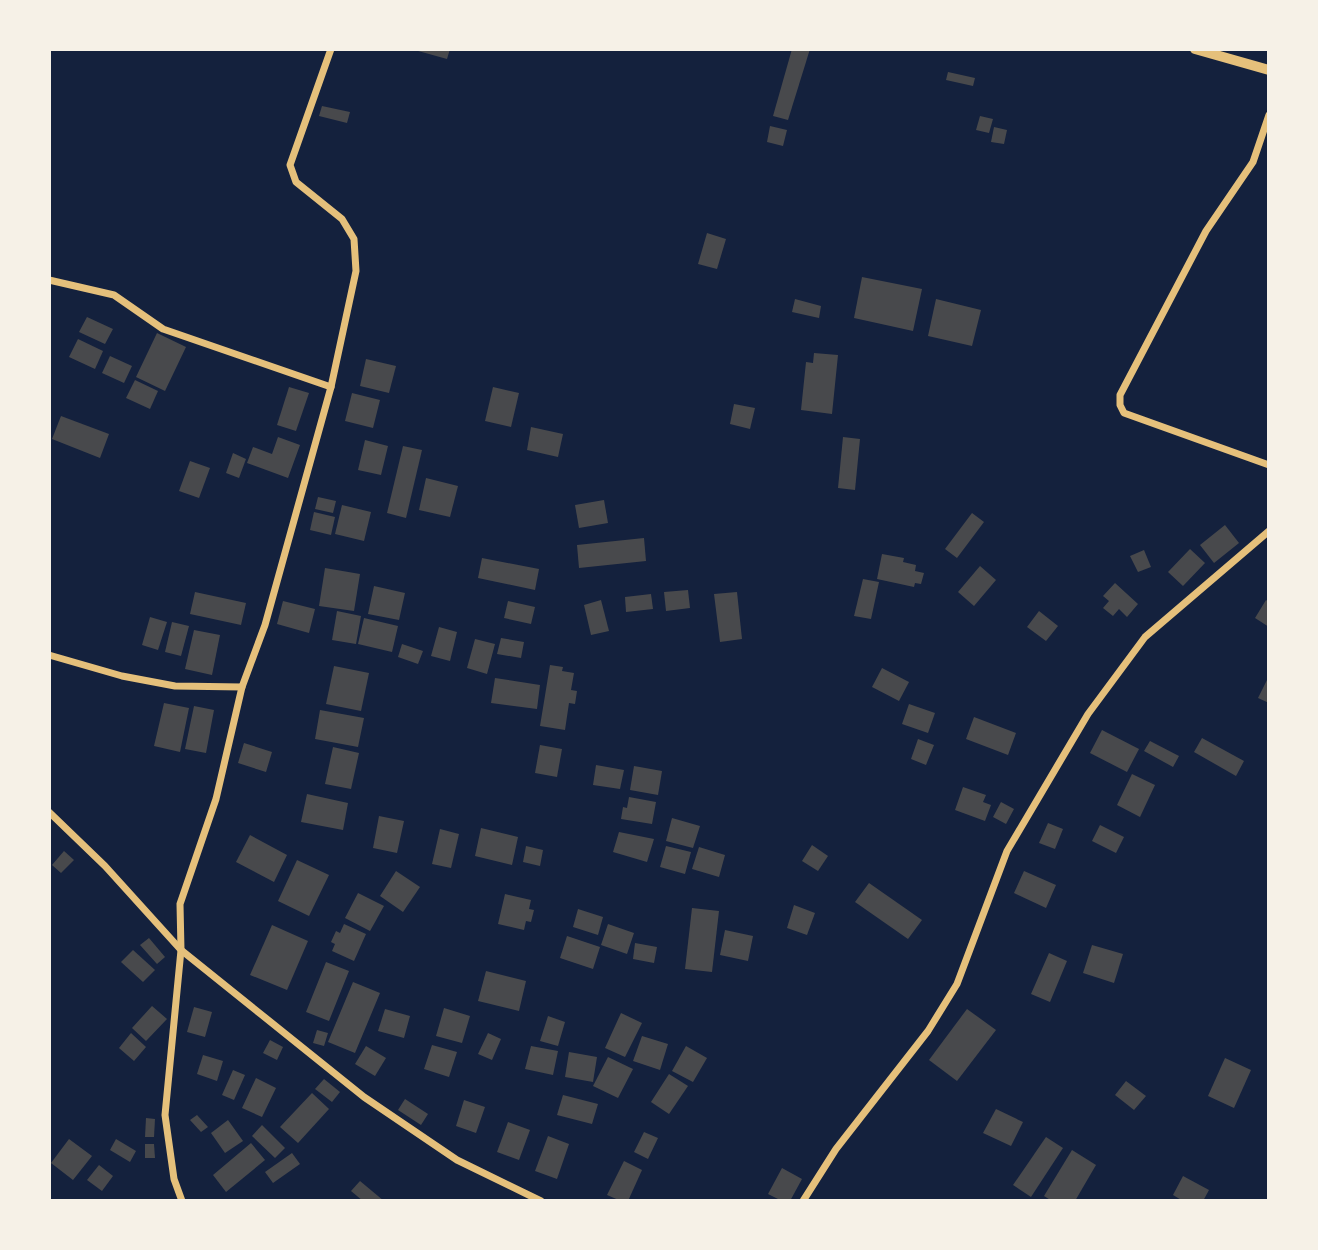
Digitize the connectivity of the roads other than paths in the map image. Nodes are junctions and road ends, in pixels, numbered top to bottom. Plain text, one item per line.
1 (331, 49) edge
2 (1195, 49) edge
3 (1269, 70) edge
4 (1269, 115) edge
5 (49, 280) edge
6 (331, 387) junction
7 (1269, 465) edge
8 (1269, 531) edge
9 (49, 655) edge
10 (242, 687) junction
11 (49, 812) edge
12 (181, 950) junction
13 (182, 1201) edge
14 (541, 1201) edge
15 (803, 1201) edge

1 - 6 street
2 - 3 main road
4 - 7 street
5 - 6 street
6 - 10 street
8 - 15 street
9 - 10 street
10 - 12 street
11 - 12 street
12 - 13 street
12 - 14 street

